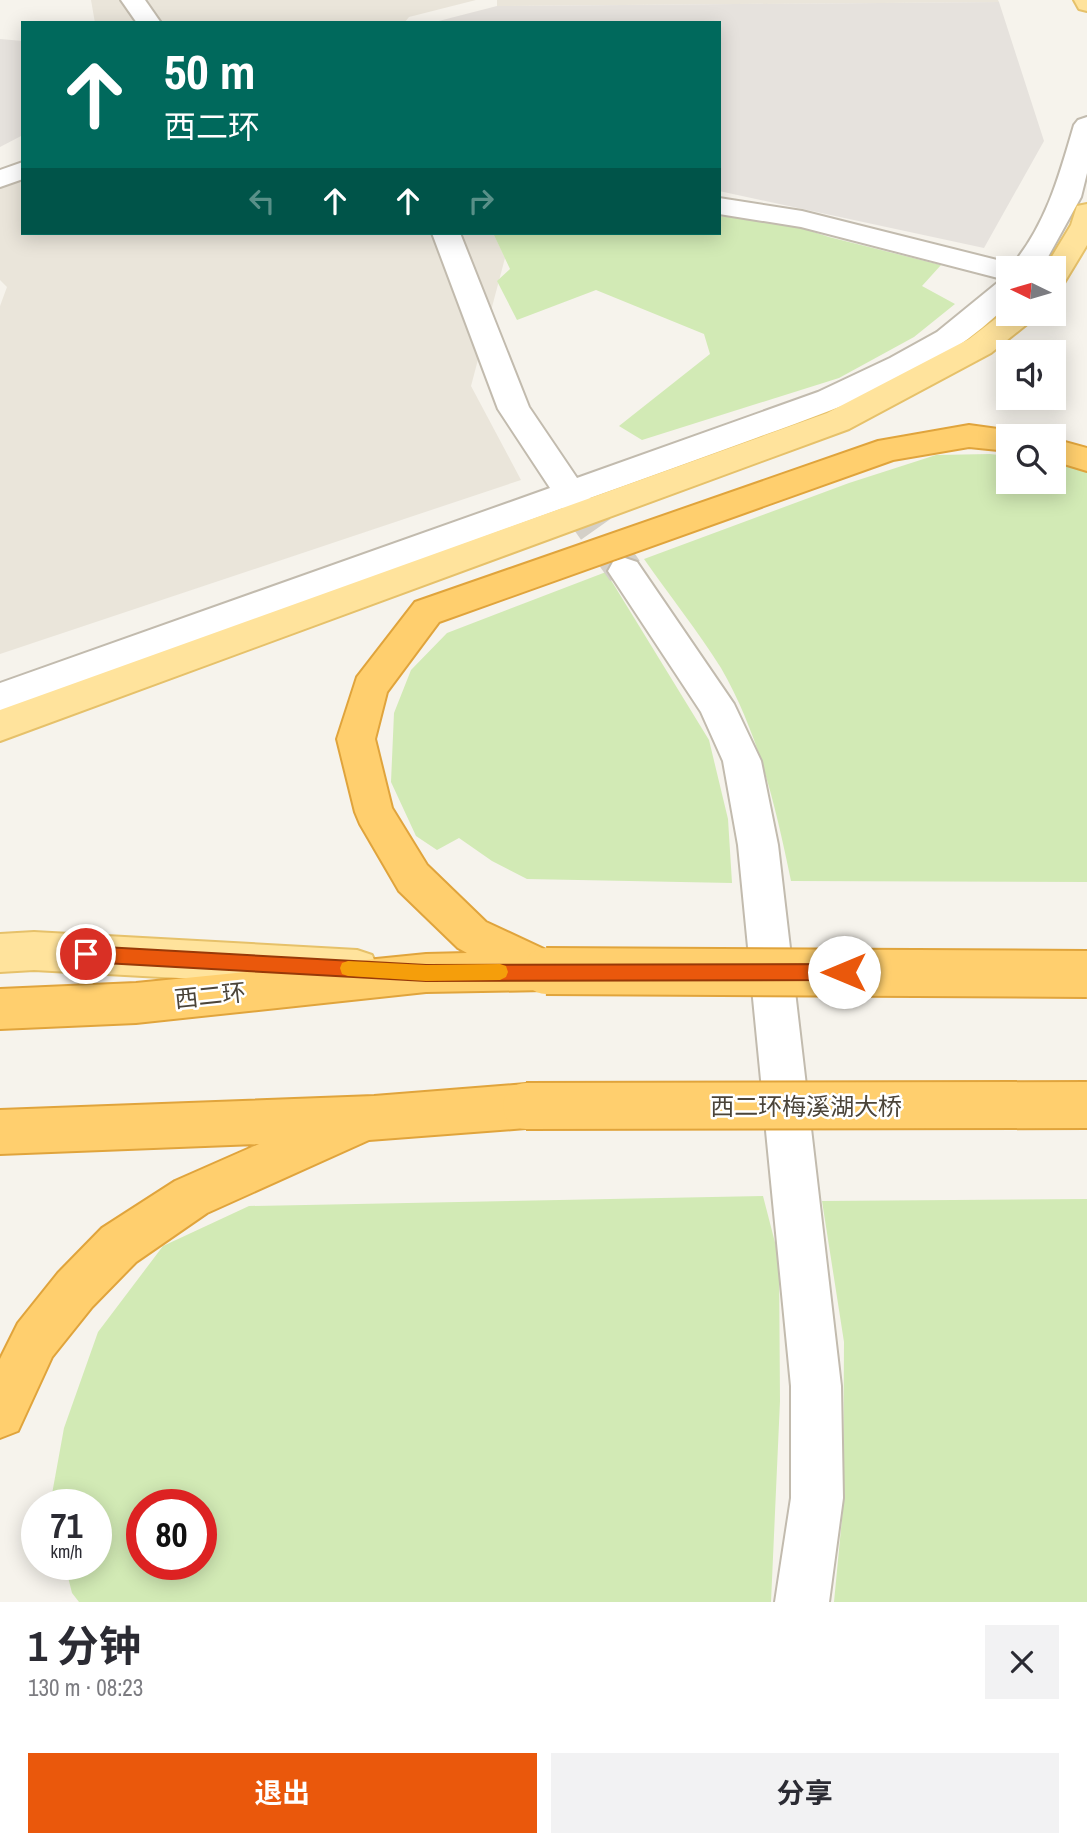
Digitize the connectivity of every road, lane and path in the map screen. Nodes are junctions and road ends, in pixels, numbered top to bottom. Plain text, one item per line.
1 (133, 0) edge
2 (128, 21) edge
3 (148, 21) edge
4 (1087, 125) edge
5 (21, 171) edge
6 (0, 178) edge
7 (721, 206) edge
8 (1087, 212) edge
9 (447, 235) edge
10 (1034, 256) edge
11 (1066, 256) edge
12 (996, 269) edge
13 (996, 301) edge
14 (1005, 326) edge
15 (996, 439) edge
16 (1066, 454) edge
17 (1087, 460) edge
18 (573, 496) junction
19 (625, 570) tunnel mouth
20 (0, 698) edge
21 (0, 726) edge
22 (0, 953) edge
23 (546, 971) junction
24 (426, 973) junction
25 (1087, 974) edge
26 (0, 1009) edge
27 (1087, 1105) edge
28 (374, 1118) junction
29 (0, 1132) edge
30 (0, 1413) edge
31 (802, 1602) edge

1 - 2 street
1 - 3 street
4 - 10 street
5 - 6 street
7 - 12 street
8 - 11 main road
9 - 18 street
13 - 18 street
14 - 21 main road
15 - 23 highway
16 - 17 highway
18 - 20 street
19 - 31 street
22 - 24 main road
23 - 24 highway, 西二环
23 - 25 highway, bridge
24 - 26 highway, 西二环
27 - 28 highway, 西二环梅溪湖大桥, bridge
28 - 29 highway
28 - 30 highway

